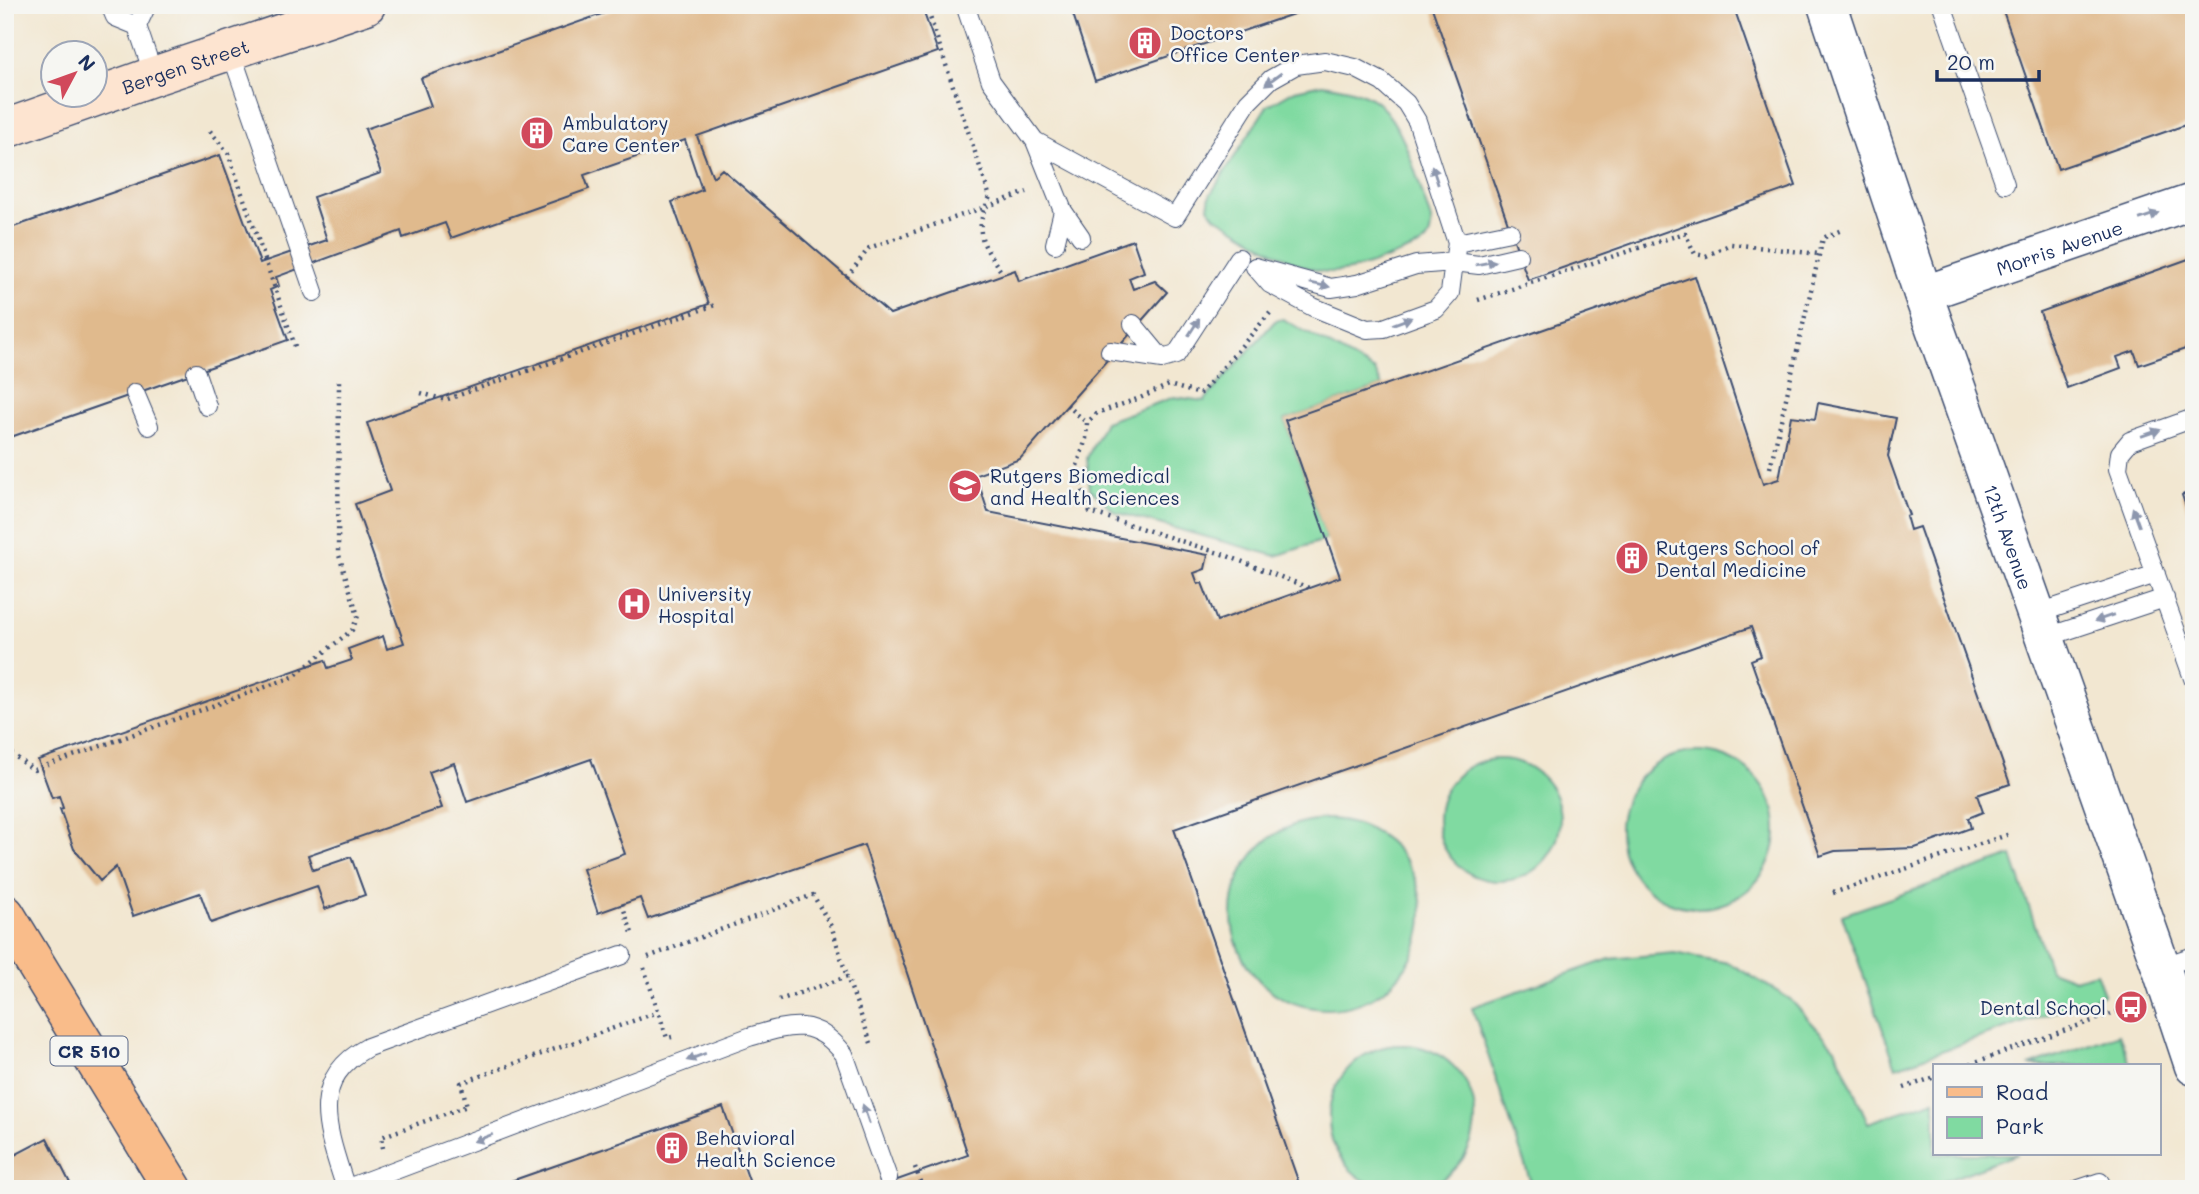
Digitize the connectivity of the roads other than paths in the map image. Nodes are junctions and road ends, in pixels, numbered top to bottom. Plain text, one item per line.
1 (110, 5) edge
2 (147, 5) edge
3 (366, 5) edge
4 (965, 5) edge
5 (1827, 5) edge
6 (1942, 5) edge
7 (136, 26) junction
8 (231, 52) junction
9 (154, 76) junction
10 (5, 129) edge
11 (1035, 141) junction
12 (2005, 184) dead end
13 (2194, 201) edge
14 (1063, 211) junction
15 (1510, 232) dead end
16 (1081, 237) dead end
17 (1457, 243) junction
18 (1055, 244) dead end
19 (1518, 256) dead end
20 (1247, 262) junction
21 (1454, 262) junction
22 (314, 292) dead end
23 (1923, 294) junction
24 (1133, 324) dead end
25 (1110, 351) dead end
26 (1162, 359) junction
27 (195, 373) dead end
28 (135, 393) dead end
29 (207, 406) dead end
30 (2194, 418) edge
31 (149, 426) dead end
32 (2156, 574) junction
33 (2165, 598) junction
34 (2040, 626) junction
35 (2194, 681) edge
36 (11, 938) edge
37 (622, 956) dead end
38 (2177, 961) edge
39 (2194, 1066) edge
40 (888, 1178) dead end
41 (173, 1189) edge
42 (346, 1189) edge
43 (2079, 1189) edge
44 (2102, 1189) edge

1 - 7 lane
2 - 7 lane
3 - 8 main road, Bergen Street
4 - 11 lane
5 - 23 street, 12th Avenue
6 - 12 lane
7 - 9 lane
8 - 9 main road, Bergen Street
8 - 22 lane
9 - 10 main road, Bergen Street
11 - 14 lane
17 -> 11 lane
23 -> 13 street, Morris Avenue
14 - 16 lane
14 - 18 lane
15 - 17 lane
17 - 21 lane
21 -> 19 lane
20 -> 21 lane
20 -> 21 lane
26 -> 20 lane
23 - 34 street, 12th Avenue
24 - 26 lane
25 - 26 lane
27 - 29 lane
28 - 31 lane
32 -> 30 lane
32 - 33 lane
32 - 34 lane
33 -> 34 lane
33 - 35 lane
34 - 38 street, 12th Avenue
36 - 41 main road, CR 510
37 - 42 lane
38 - 39 street, 12th Avenue
40 -> 42 lane
43 - 44 lane

